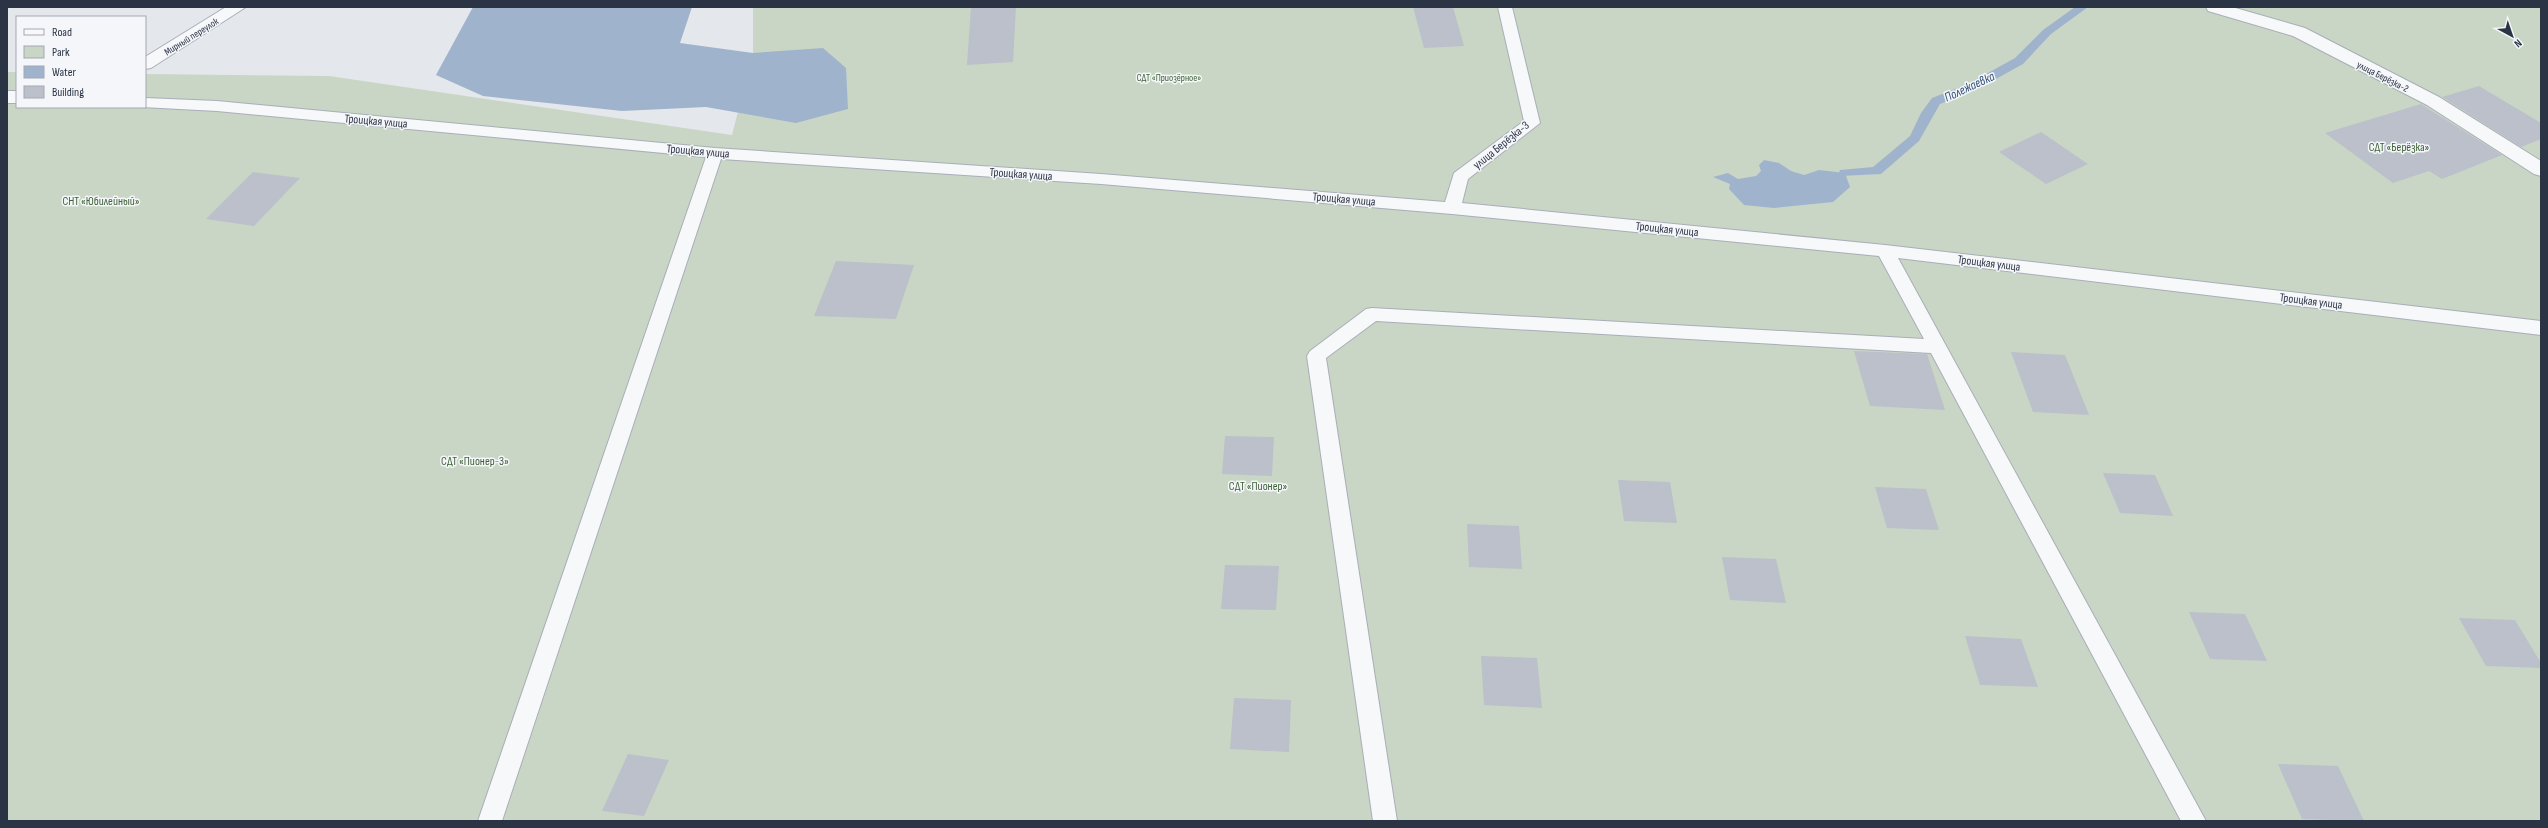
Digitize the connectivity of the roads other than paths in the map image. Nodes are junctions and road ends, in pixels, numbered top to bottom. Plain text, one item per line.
1 (238, 7) edge
2 (1505, 7) edge
3 (2214, 7) edge
4 (146, 63) edge
5 (146, 103) edge
6 (715, 153) junction
7 (2541, 170) edge
8 (1452, 208) junction
9 (1885, 251) junction
10 (2541, 328) edge
11 (1938, 347) junction
12 (490, 821) edge
13 (1385, 821) edge
14 (2194, 821) edge

1 - 4 street, Мирный переулок
2 - 8 lane, улица Берёзка-3
3 - 7 street, улица Берёзка-2
5 - 6 lane, Троицкая улица
6 - 8 lane, Троицкая улица
6 - 12 lane
8 - 9 lane, Троицкая улица
9 - 10 lane, Троицкая улица
9 - 11 lane
11 - 13 lane
11 - 14 lane

